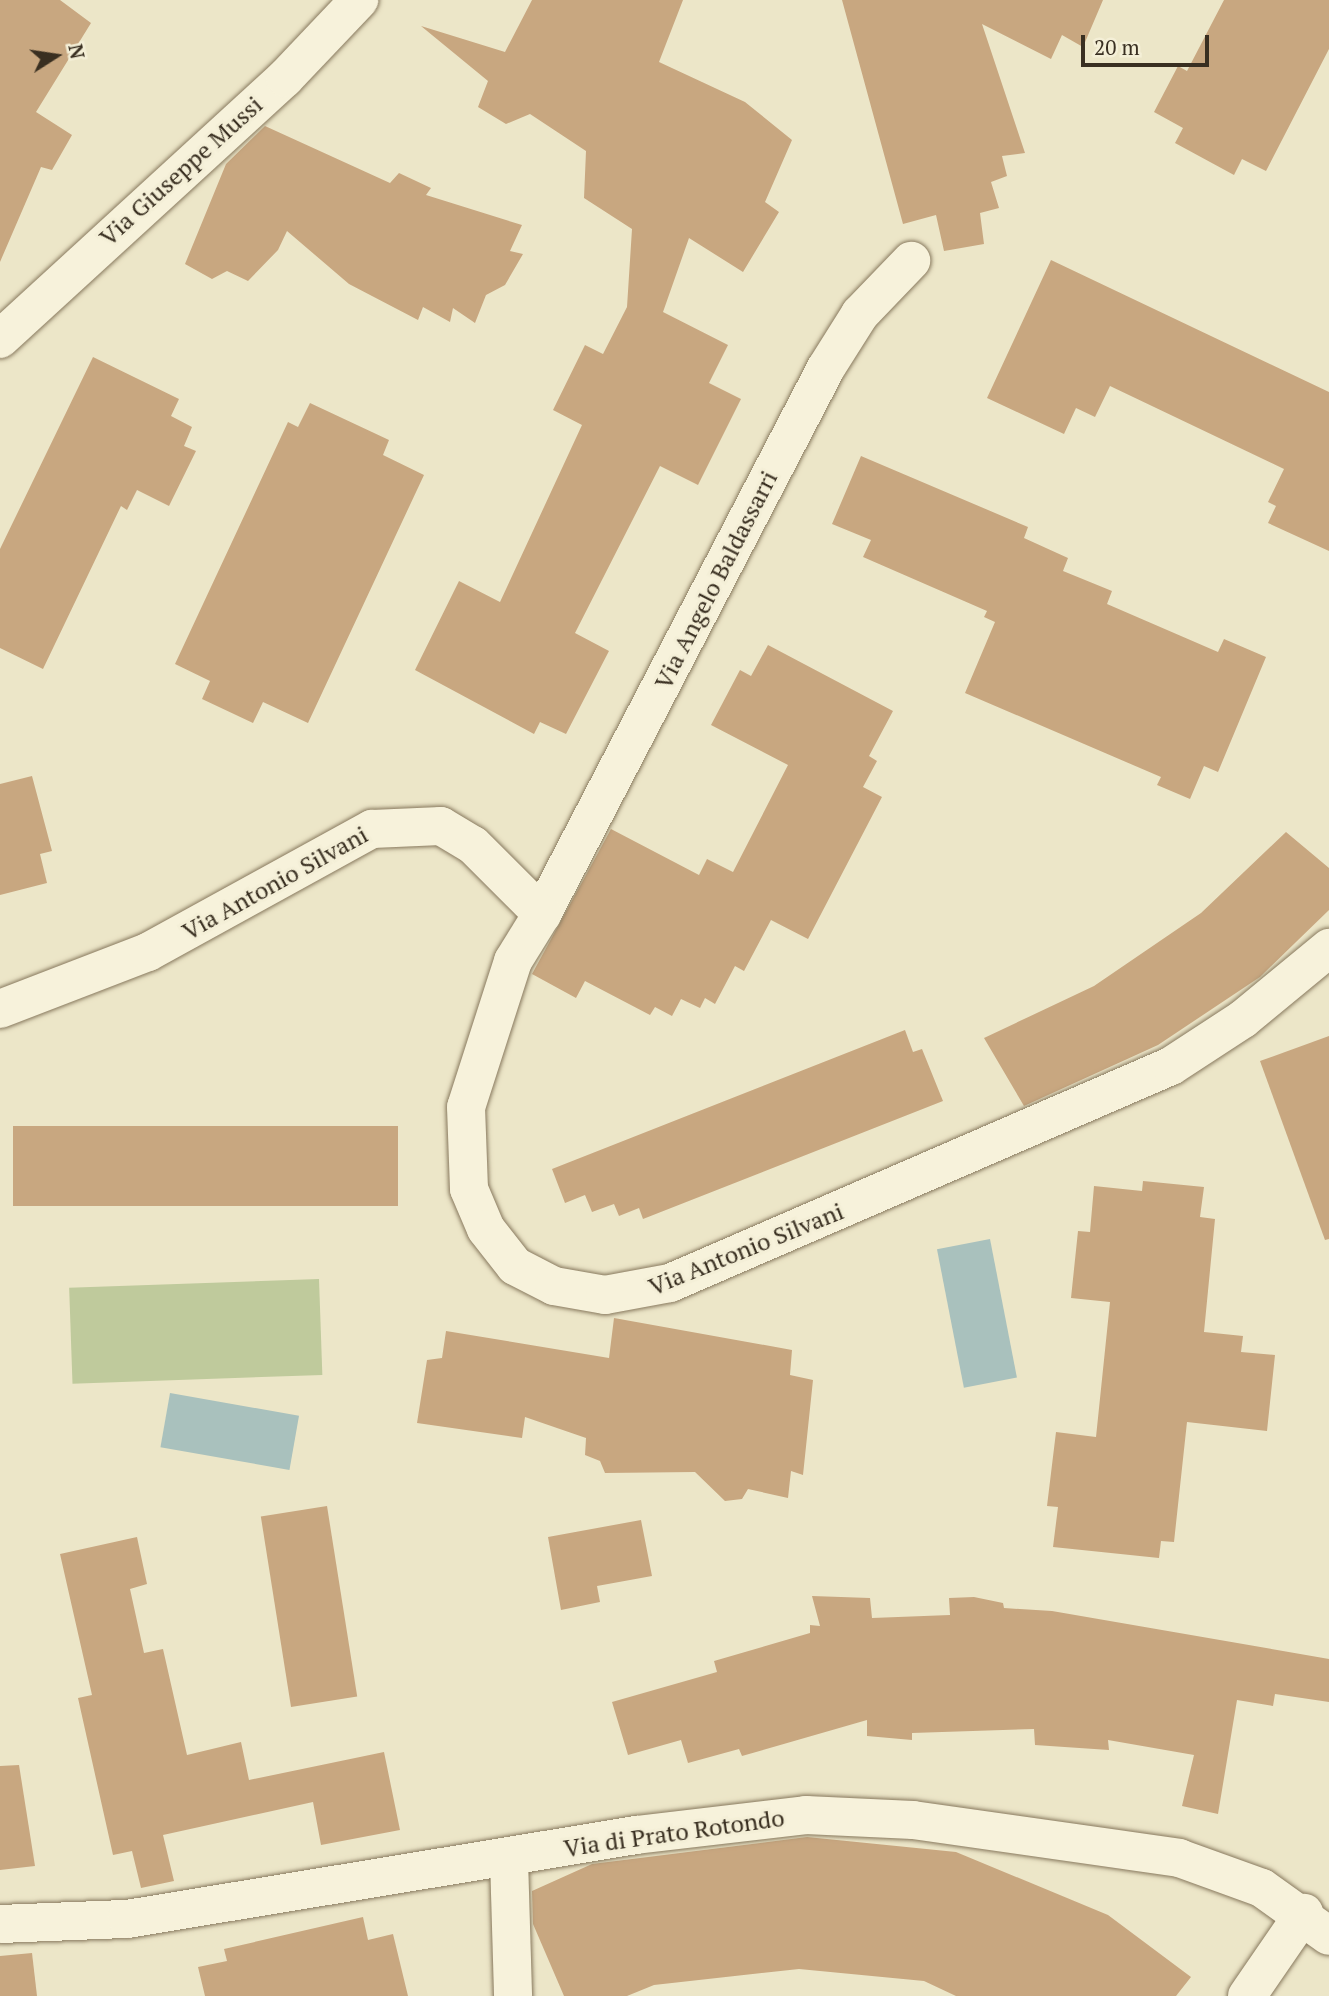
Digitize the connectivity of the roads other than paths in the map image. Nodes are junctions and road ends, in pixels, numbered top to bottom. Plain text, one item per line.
1 (359, 0) edge
2 (911, 261) dead end
3 (0, 339) edge
4 (542, 914) junction
5 (1329, 948) edge
6 (0, 1009) edge
7 (509, 1859) junction
8 (0, 1924) edge
9 (1317, 1924) edge
10 (513, 1996) edge
11 (1247, 1996) edge

1 - 3 street, Via Giuseppe Mussi
2 - 4 street, Via Angelo Baldassarri
4 - 5 street, Via Antonio Silvani
4 - 6 street, Via Antonio Silvani
7 - 8 street, Via di Prato Rotondo
7 - 9 street, Via di Prato Rotondo
7 - 10 street
9 - 11 street

